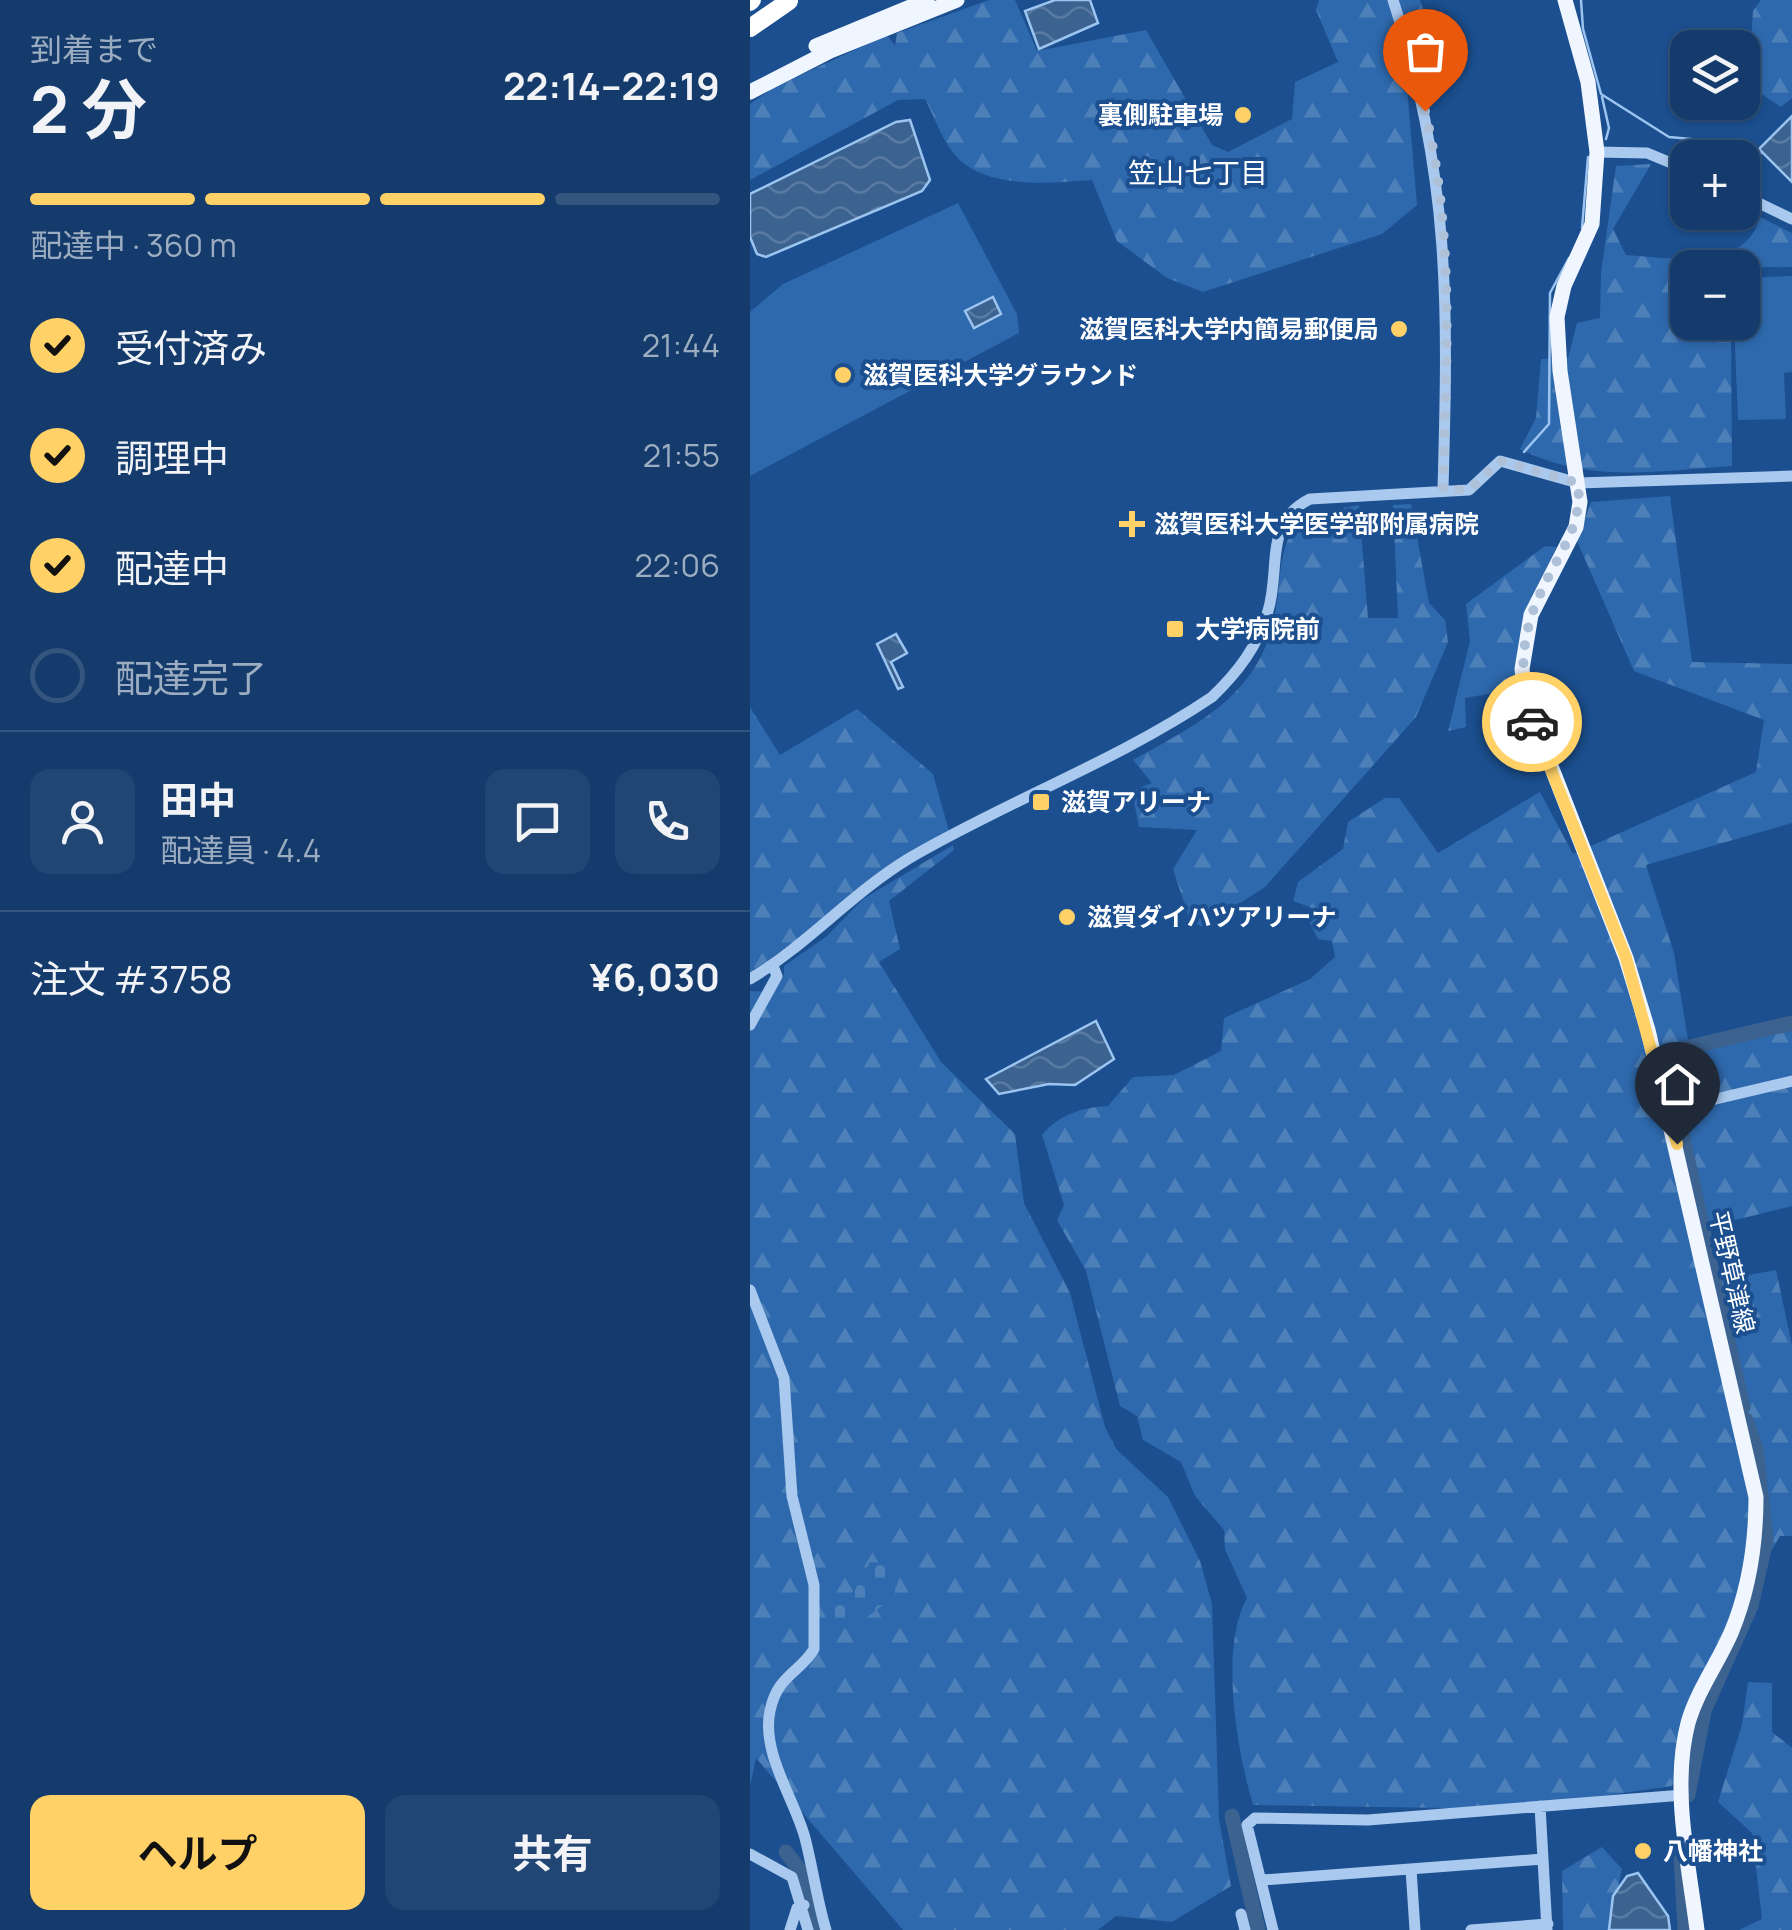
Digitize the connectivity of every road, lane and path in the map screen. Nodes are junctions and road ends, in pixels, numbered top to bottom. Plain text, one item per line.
1 (927, 0) edge
2 (957, 0) edge
3 (1394, 0) edge
4 (1565, 0) edge
5 (789, 1) edge
6 (750, 28) edge
7 (750, 80) edge
8 (750, 92) edge
9 (1597, 152) junction
10 (1670, 163) edge
11 (1760, 204) edge
12 (1792, 220) edge
13 (1792, 476) edge
14 (1578, 483) junction
15 (1443, 489) junction
16 (773, 966) junction
17 (750, 980) edge
18 (750, 1024) edge
19 (1792, 1081) edge
20 (1669, 1110) junction
21 (750, 1290) edge
22 (1682, 1795) junction
23 (1540, 1806) junction
24 (750, 1854) edge
25 (1542, 1859) junction
26 (1411, 1869) junction
27 (1262, 1880) junction
28 (818, 1902) junction
29 (802, 1906) junction
30 (1241, 1914) dead end
31 (1548, 1927) edge
32 (790, 1930) edge
33 (808, 1930) edge
34 (826, 1930) edge
35 (1245, 1930) edge
36 (1273, 1930) edge
37 (1416, 1930) edge
38 (1471, 1930) edge
39 (1696, 1930) edge

1 - 7 main road
2 - 8 main road
3 - 15 street
4 - 9 main road, 平野草津線
5 - 6 highway
9 - 10 street
9 - 14 main road, 平野草津線
11 - 12 street
13 - 14 street
14 - 15 street
14 - 20 main road, 平野草津線
15 - 16 street
16 - 17 street
16 - 18 street
19 - 20 street
20 - 22 main road, 平野草津線
21 - 28 street
22 - 23 street
22 - 39 main road, 平野草津線
23 - 25 street
23 - 27 street
24 - 29 street
25 - 26 street
25 - 31 street
26 - 27 street
26 - 37 street
27 - 36 street
28 - 29 street
28 - 34 street
29 - 32 street
29 - 33 street
30 - 35 street
31 - 38 street

